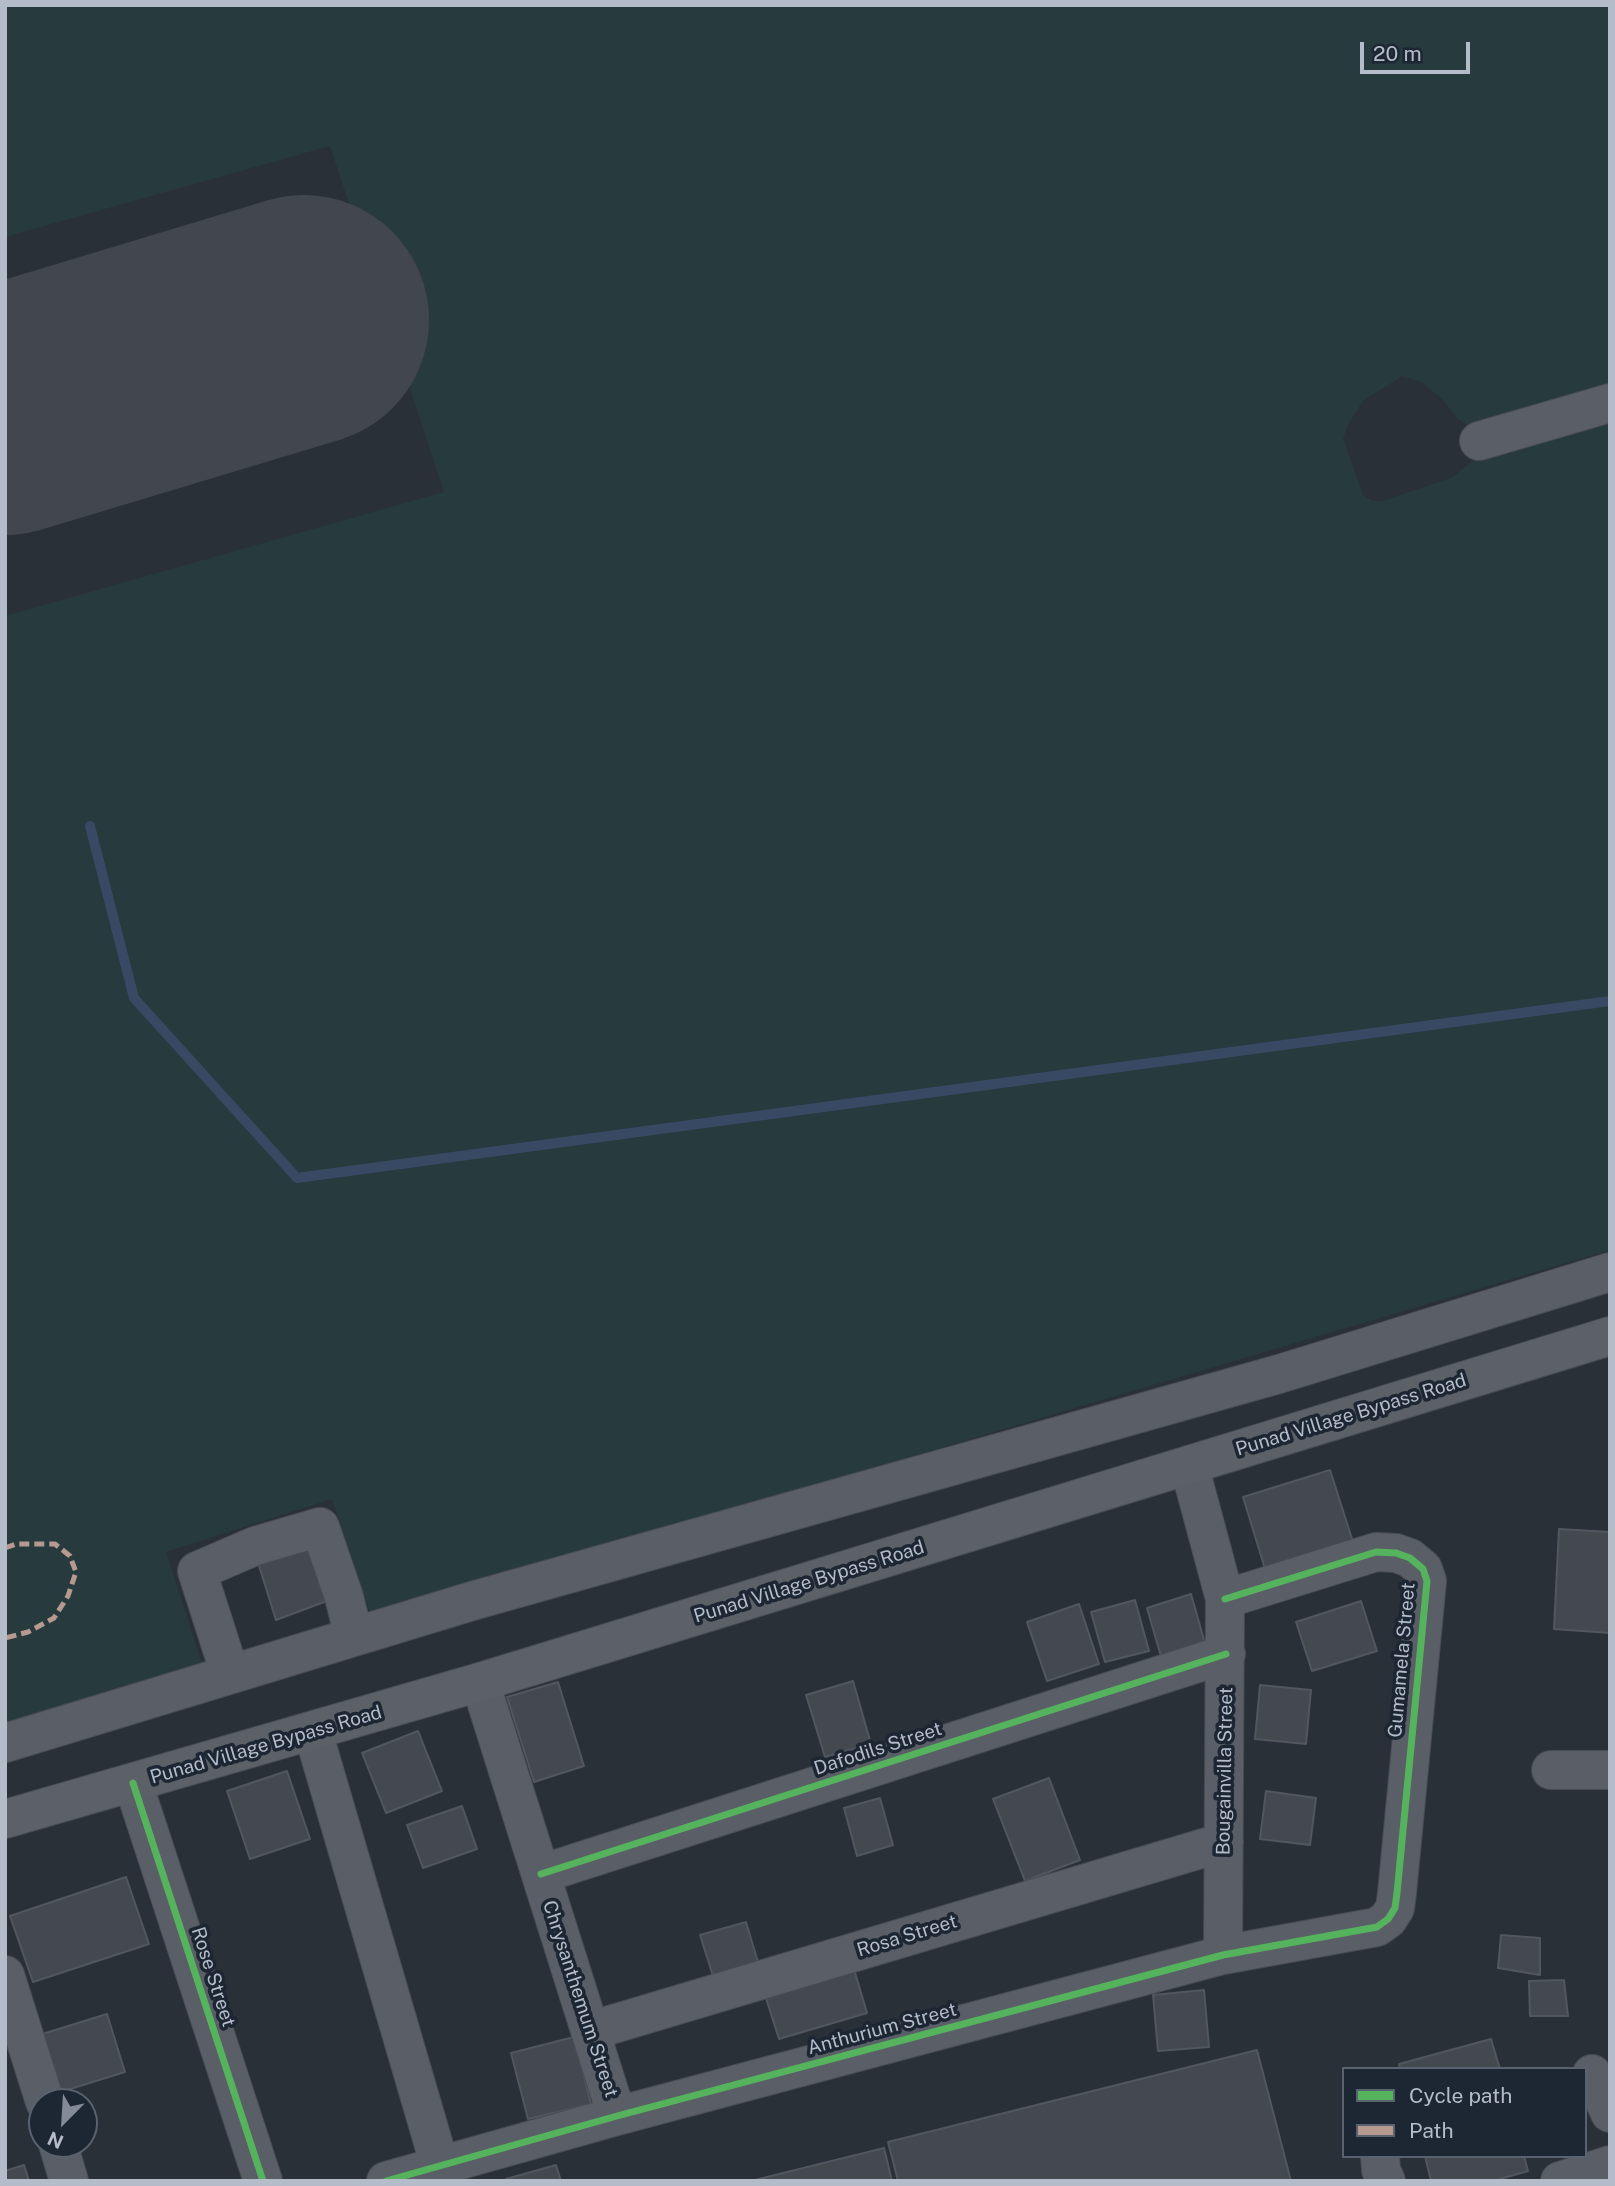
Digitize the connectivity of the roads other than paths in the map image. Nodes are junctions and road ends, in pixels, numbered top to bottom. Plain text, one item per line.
1 (1610, 403) edge
2 (1479, 441) dead end
3 (1610, 1272) edge
4 (1610, 1336) edge
5 (1189, 1465) junction
6 (1226, 1599) junction
7 (354, 1637) junction
8 (1226, 1654) junction
9 (230, 1674) junction
10 (480, 1682) junction
11 (313, 1732) junction
12 (5, 1743) edge
13 (1551, 1770) dead end
14 (1610, 1770) edge
15 (133, 1783) junction
16 (5, 1819) edge
17 (1224, 1842) junction
18 (541, 1874) junction
19 (1388, 1919) joint
20 (1223, 1955) junction
21 (5, 1975) edge
22 (590, 2031) junction
23 (1592, 2074) dead end
24 (41, 2088) edge
25 (1610, 2113) edge
26 (617, 2116) junction
27 (62, 2158) edge
28 (1380, 2158) edge
29 (1610, 2165) edge
30 (440, 2166) junction
31 (69, 2181) edge
32 (263, 2181) edge
33 (386, 2181) edge
34 (1386, 2181) edge
35 (1560, 2181) edge

1 - 2 street
3 - 7 street
4 - 5 main road, Punad Village Bypass Road
5 - 6 street, Bougainvilla Street
5 - 10 main road, Punad Village Bypass Road
6 - 8 street, Bougainvilla Street
6 - 19 street, Gumamela Street
7 - 9 street
7 - 9 street
8 - 17 street, Bougainvilla Street
8 - 18 street, Dafodils Street
9 - 12 street
10 - 11 main road, Punad Village Bypass Road
10 - 18 street, Chrysanthemum Street
11 - 15 main road, Punad Village Bypass Road
11 - 30 street
13 - 14 street
15 - 16 main road, Punad Village Bypass Road
15 - 32 street, Rose Street
17 - 20 street, Bougainvilla Street
17 - 22 street, Rosa Street
18 - 22 street, Chrysanthemum Street
19 - 20 street, Anthurium Street
20 - 26 street, Anthurium Street
21 - 24 street
22 - 26 street, Chrysanthemum Street
23 - 25 street
26 - 30 street, Anthurium Street
27 - 31 street
28 - 34 street
29 - 35 street
30 - 33 street, Anthurium Street

